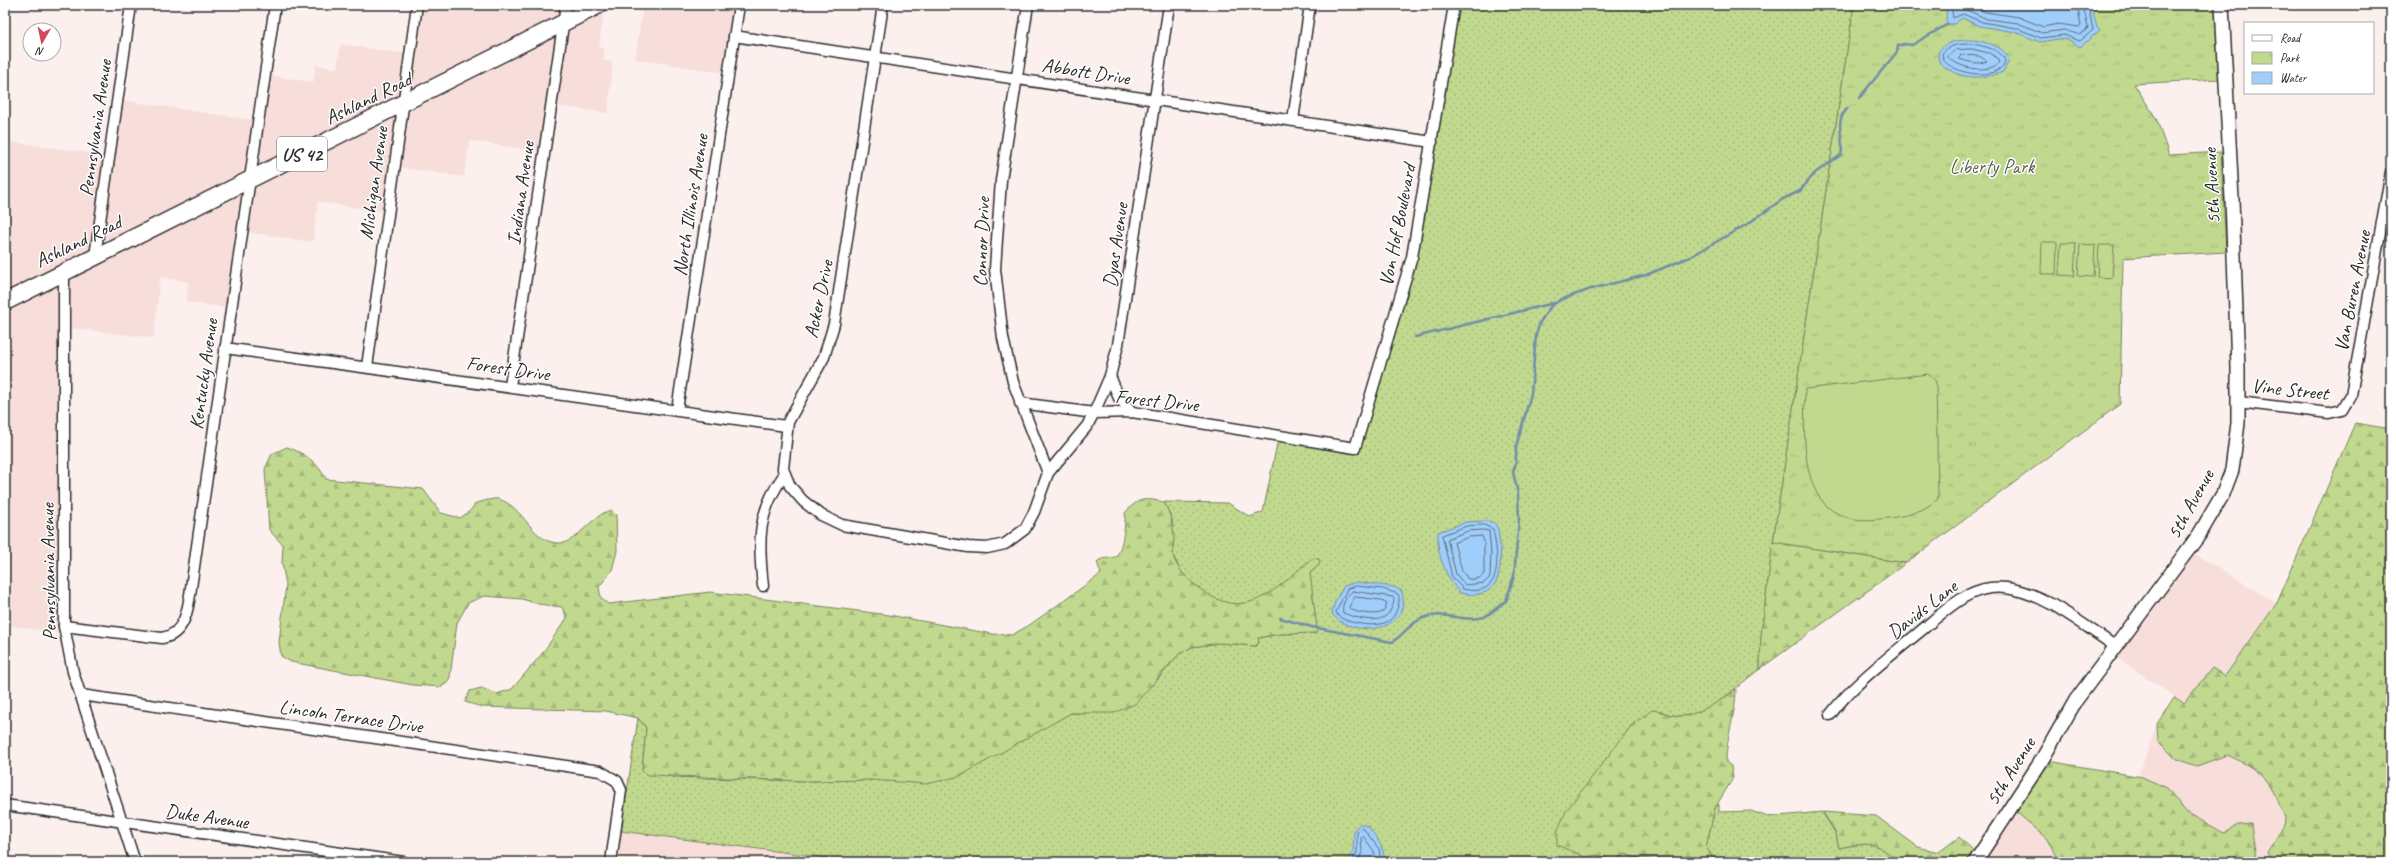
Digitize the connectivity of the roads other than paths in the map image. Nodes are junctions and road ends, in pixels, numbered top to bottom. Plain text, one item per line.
1 (132, 5) edge
2 (276, 5) edge
3 (417, 5) edge
4 (566, 5) edge
5 (599, 5) edge
6 (739, 5) edge
7 (883, 5) edge
8 (1028, 5) edge
9 (1169, 5) edge
10 (1310, 5) edge
11 (1454, 5) edge
12 (2222, 5) edge
13 (563, 24) junction
14 (734, 36) junction
15 (876, 57) junction
16 (1017, 78) junction
17 (1155, 100) junction
18 (402, 105) junction
19 (1293, 120) junction
20 (1432, 142) junction
21 (2391, 172) edge
22 (249, 180) junction
23 (2389, 200) edge
24 (95, 256) junction
25 (64, 271) junction
26 (5, 302) edge
27 (225, 348) junction
28 (367, 367) junction
29 (1110, 376) junction
30 (510, 386) junction
31 (2238, 402) junction
32 (1020, 403) junction
33 (677, 410) junction
34 (1132, 412) junction
35 (2337, 412) joint
36 (1094, 413) junction
37 (786, 426) junction
38 (1355, 448) joint
39 (1048, 473) junction
40 (784, 475) junction
41 (763, 586) dead end
42 (64, 626) junction
43 (2116, 646) junction
44 (80, 695) junction
45 (1830, 715) dead end
46 (5, 805) edge
47 (122, 822) junction
48 (135, 862) edge
49 (404, 862) edge
50 (611, 862) edge
51 (1975, 862) edge

1 - 24 street, Pennsylvania Avenue
2 - 22 street, Kentucky Avenue
3 - 18 street, Michigan Avenue
4 - 13 street, Indiana Avenue
5 - 13 main road, Ashland Road / US 42
6 - 14 street, North Illinois Avenue
7 - 15 street, Acker Drive
8 - 16 street, Connor Drive
9 - 17 street, Dyas Avenue
10 - 19 street
11 - 20 street, Von Hof Boulevard
12 - 31 street, 5th Avenue
13 - 18 main road, Ashland Road / US 42
13 - 30 street, Indiana Avenue
14 - 15 street, Abbott Drive
14 - 33 street, North Illinois Avenue
15 - 16 street, Abbott Drive
15 - 37 street, Acker Drive
16 - 17 street, Abbott Drive
16 - 32 street, Connor Drive
17 - 19 street, Abbott Drive
17 - 29 street, Dyas Avenue
18 - 22 main road, Ashland Road / US 42
18 - 28 street, Michigan Avenue
19 - 20 street, Abbott Drive
20 - 38 street, Von Hof Boulevard
21 - 23 street, Van Buren Avenue
22 - 24 main road, Ashland Road / US 42
22 - 27 street, Kentucky Avenue
23 - 35 street, Van Buren Avenue
24 - 25 main road, Ashland Road / US 42
25 - 26 main road, Ashland Road / US 42
25 - 42 street, Pennsylvania Avenue
27 - 28 street, Forest Drive
27 - 42 street, Kentucky Avenue
28 - 30 street, Forest Drive
29 - 34 street
29 - 36 street, Dyas Avenue
30 - 33 street, Forest Drive
31 - 35 street, Vine Street
31 - 43 street, 5th Avenue
32 - 36 street
32 - 39 street, Connor Drive
33 - 37 street, Forest Drive
34 - 36 street, Forest Drive
34 - 38 street, Forest Drive
36 - 39 street, Forest Drive
37 - 40 street, Acker Drive
39 - 40 street, Forest Drive
40 - 41 street
42 - 44 street, Pennsylvania Avenue
43 - 45 street, Davids Lane
43 - 51 street, 5th Avenue
44 - 47 street, Pennsylvania Avenue
44 - 50 street, Lincoln Terrace Drive
46 - 47 street, Duke Avenue
47 - 48 street, Pennsylvania Avenue
47 - 49 street, Duke Avenue

